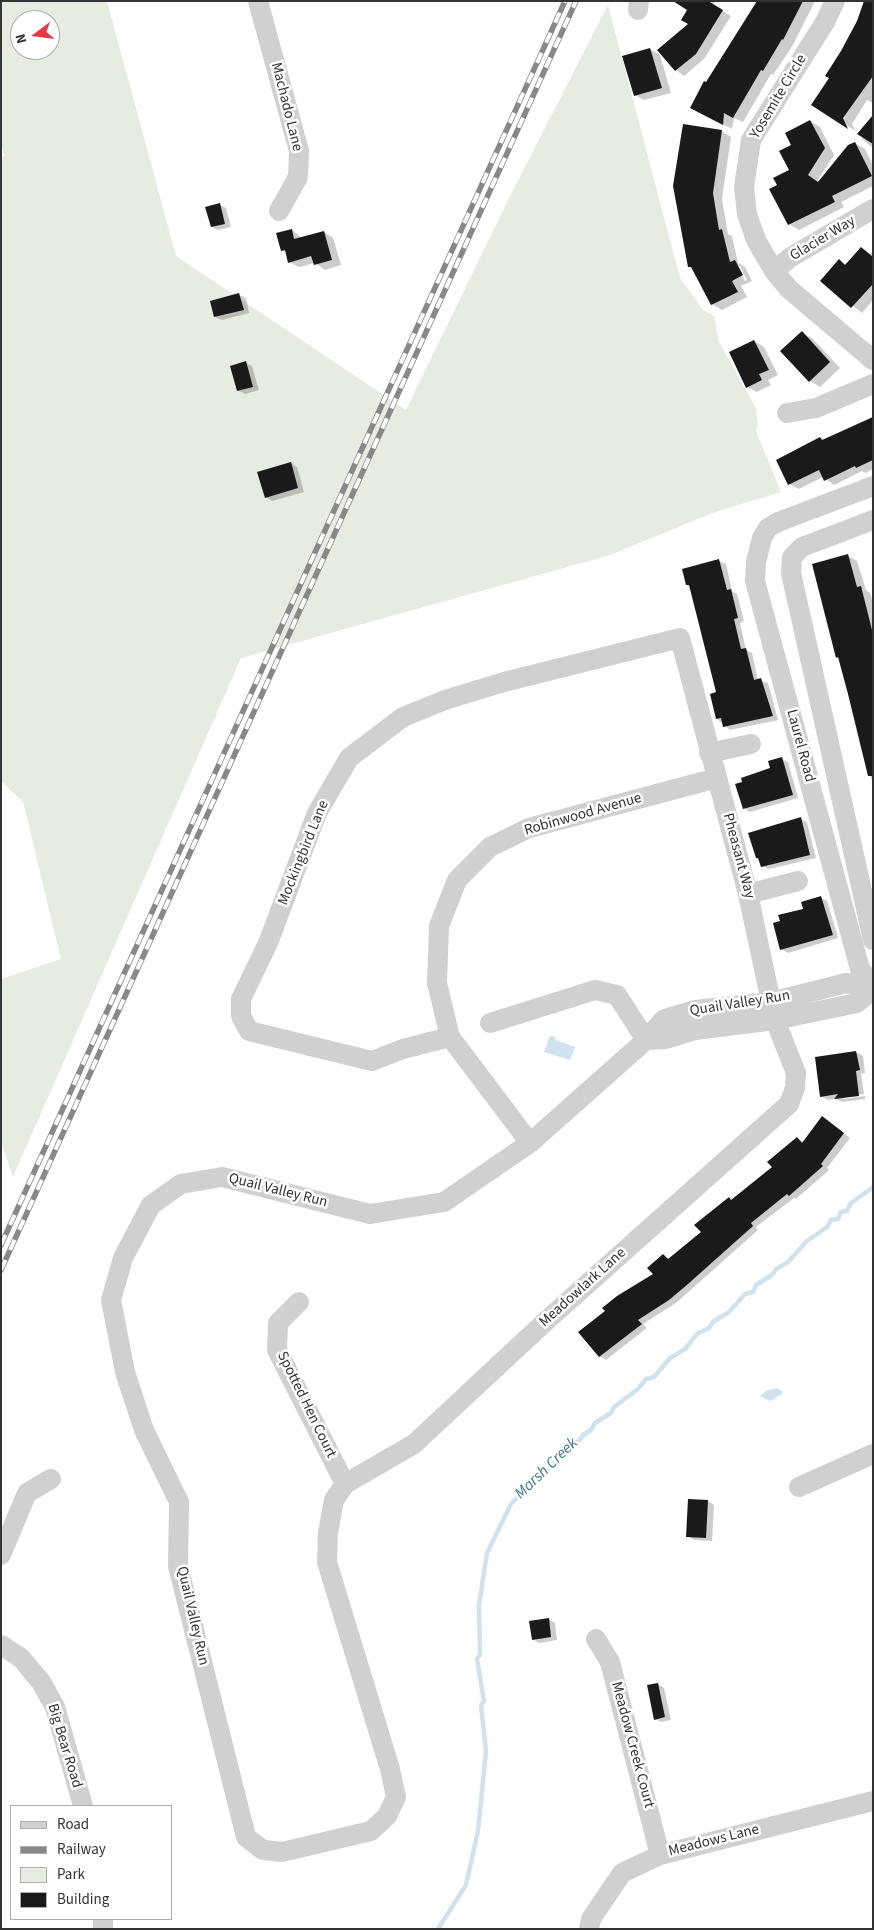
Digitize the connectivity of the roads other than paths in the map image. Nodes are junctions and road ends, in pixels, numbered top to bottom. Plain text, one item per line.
1 (258, 1) edge
2 (836, 1) edge
3 (873, 209) edge
4 (279, 211) dead end
5 (774, 271) junction
6 (873, 360) edge
7 (873, 384) edge
8 (788, 413) dead end
9 (873, 486) edge
10 (871, 527) edge
11 (680, 638) joint
12 (751, 744) dead end
13 (709, 753) junction
14 (717, 778) junction
15 (798, 880) dead end
16 (748, 894) junction
17 (873, 940) edge
18 (873, 987) edge
19 (773, 1011) junction
20 (490, 1023) dead end
21 (450, 1037) junction
22 (646, 1040) junction
23 (796, 1073) joint
24 (530, 1143) junction
25 (299, 1302) dead end
26 (873, 1454) edge
27 (51, 1479) dead end
28 (345, 1484) junction
29 (799, 1487) dead end
30 (1, 1555) edge
31 (596, 1639) dead end
32 (1, 1645) edge
33 (872, 1802) edge
34 (83, 1805) edge
35 (660, 1854) junction
36 (589, 1929) edge

1 - 4 street, Machado Lane
2 - 5 street, Yosemite Circle
3 - 5 street, Glacier Way
5 - 6 street, Yosemite Circle
7 - 8 street
9 - 18 street, Laurel Road
10 - 17 street, Laurel Road
11 - 13 street, Pheasant Way
11 - 21 street, Mockingbird Lane
12 - 13 street
13 - 14 street, Pheasant Way
14 - 16 street, Pheasant Way
14 - 21 street, Robinwood Avenue
15 - 16 street
16 - 19 street, Pheasant Way
18 - 19 street, Quail Valley Run
19 - 22 street, Quail Valley Run
19 - 23 street, Pheasant Way
20 - 22 street
21 - 24 street, Robinwood Avenue
22 - 24 street, Quail Valley Run
23 - 28 street, Meadowlark Lane
24 - 28 street, Quail Valley Run
25 - 28 street, Spotted Hen Court
26 - 29 street
27 - 30 street
31 - 35 street, Meadow Creek Court
32 - 34 street, Big Bear Road
33 - 35 street, Meadows Lane
35 - 36 street, Meadows Lane

